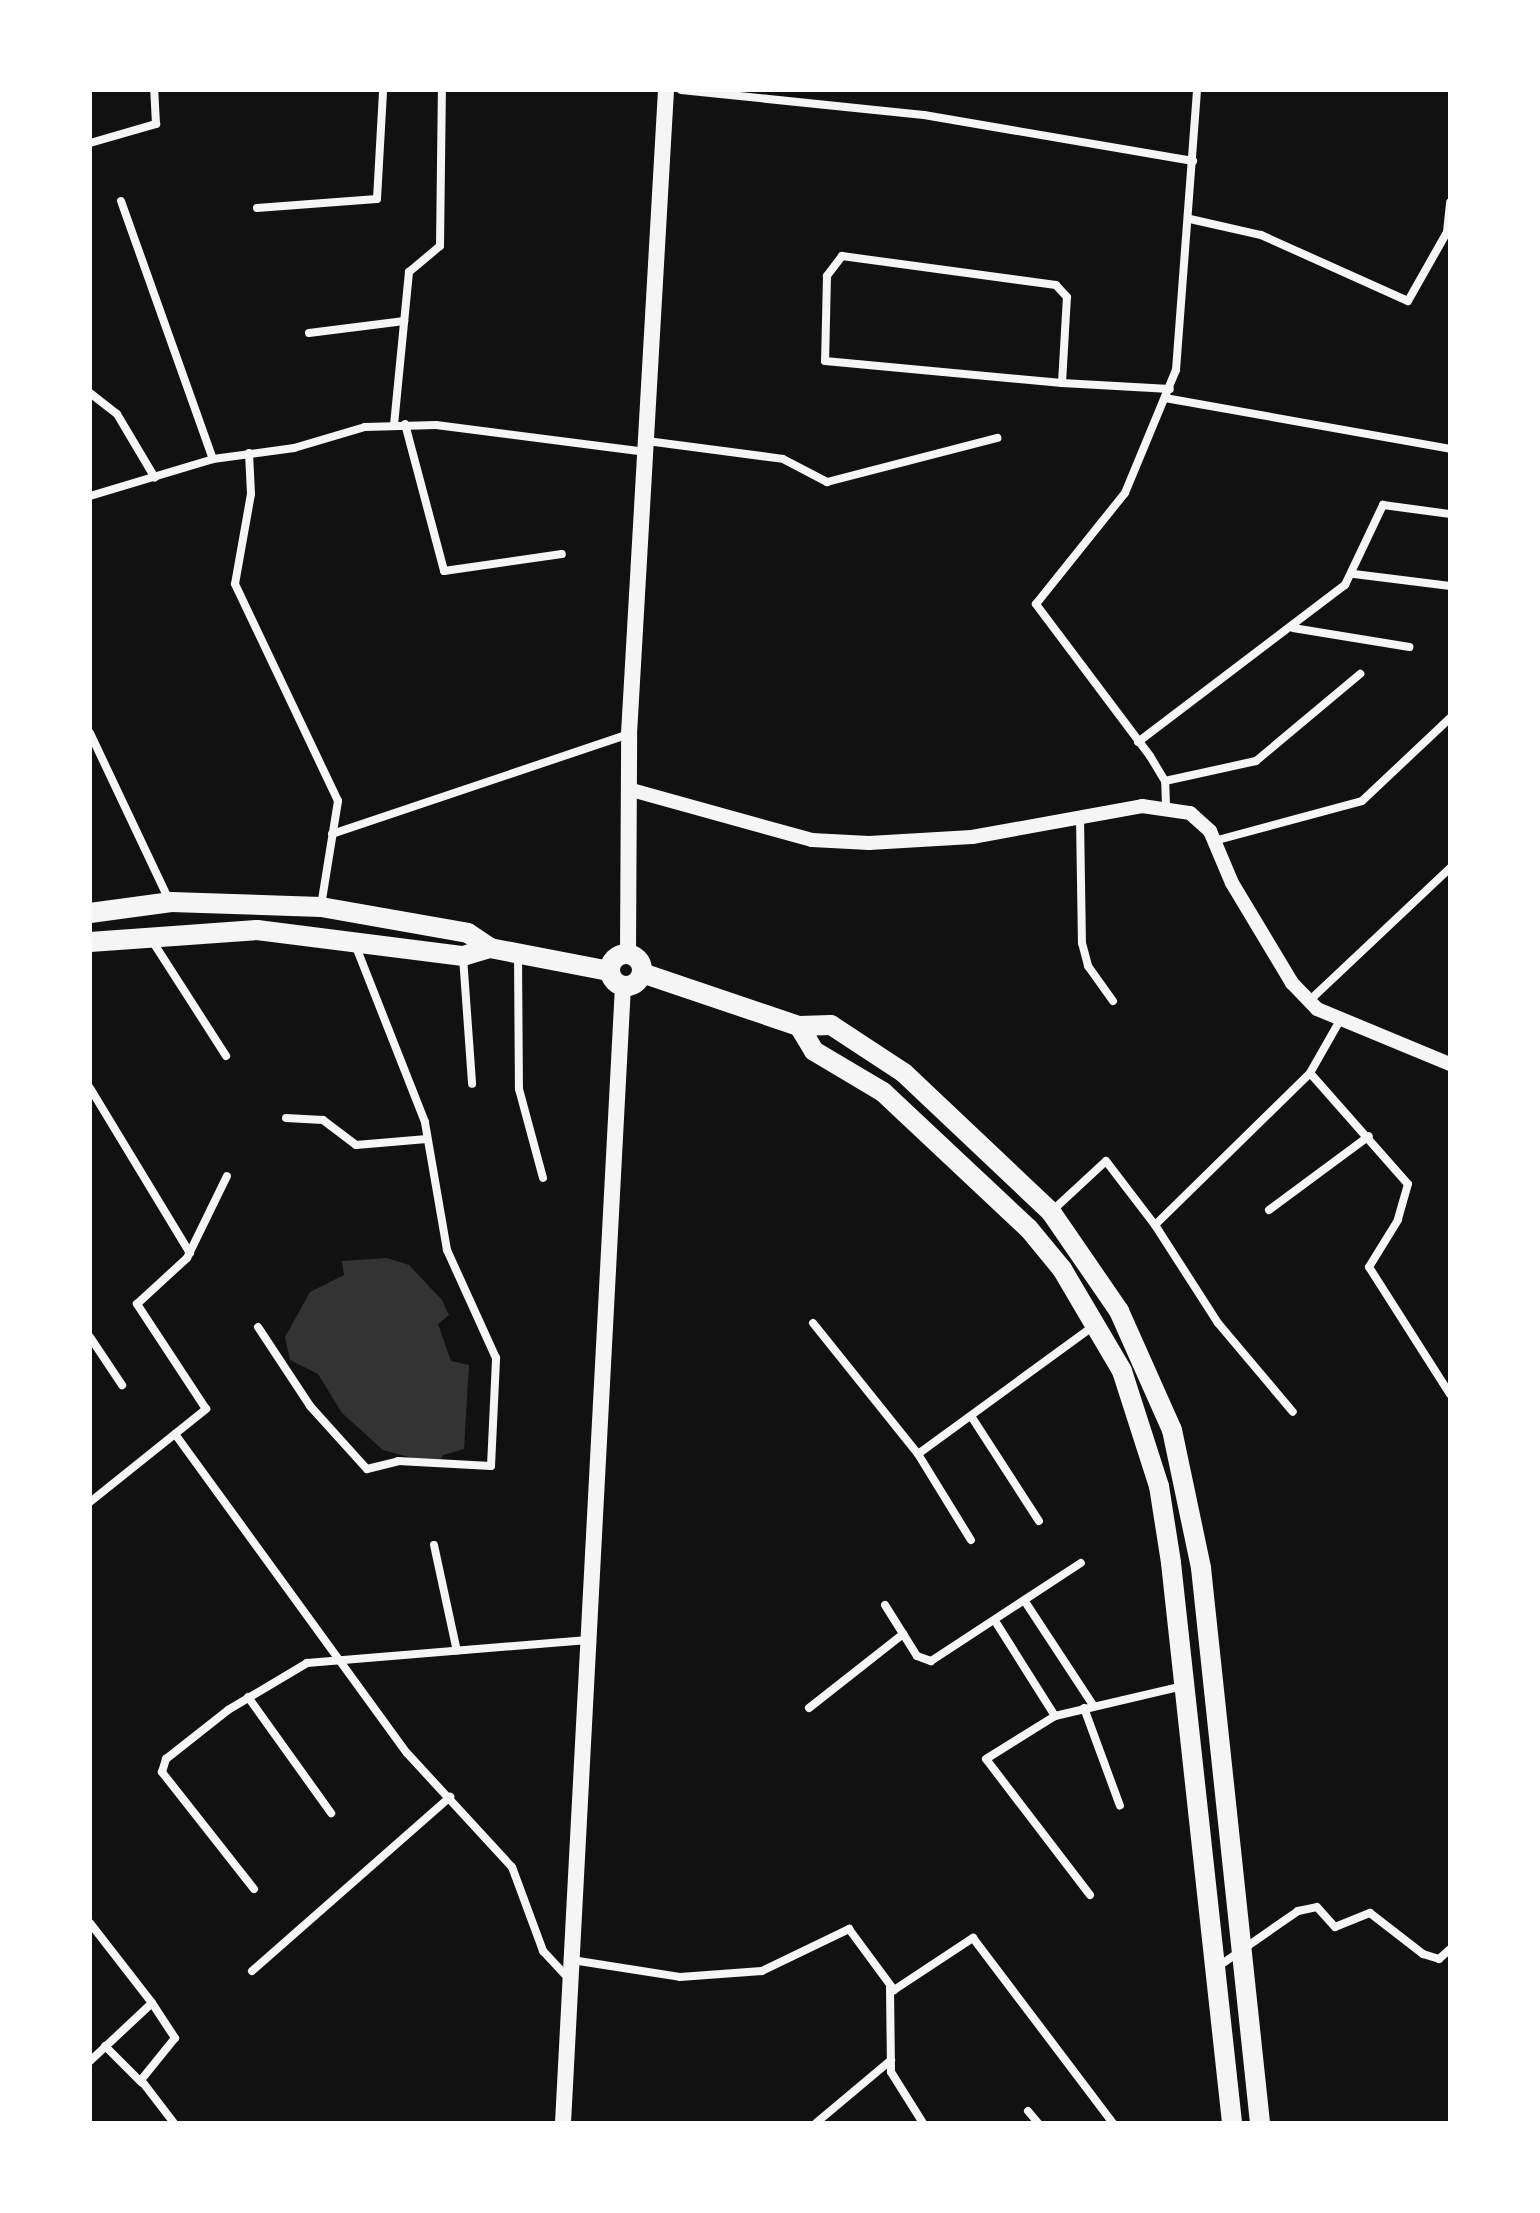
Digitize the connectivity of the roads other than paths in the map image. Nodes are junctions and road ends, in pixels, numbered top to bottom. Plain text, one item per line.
1 (154, 90) edge
2 (383, 90) edge
3 (442, 90) edge
4 (666, 90) edge
5 (681, 90) edge
6 (1197, 90) edge
7 (90, 143) edge
8 (1193, 161) junction
9 (121, 201) dead end
10 (1450, 202) edge
11 (257, 208) dead end
12 (1190, 219) junction
13 (404, 321) junction
14 (309, 333) dead end
15 (1062, 383) junction
16 (90, 393) edge
17 (1167, 394) junction
18 (405, 424) junction
19 (394, 425) junction
20 (997, 438) dead end
21 (647, 446) junction
22 (1450, 449) edge
23 (249, 453) junction
24 (213, 459) junction
25 (155, 478) junction
26 (90, 496) edge
27 (1450, 514) edge
28 (562, 554) dead end
29 (1354, 574) junction
30 (1450, 586) edge
31 (1293, 628) junction
32 (1409, 647) dead end
33 (1360, 674) dead end
34 (1450, 718) edge
35 (90, 733) edge
36 (629, 734) junction
37 (1138, 742) junction
38 (1165, 781) junction
39 (628, 789) junction
40 (1166, 805) junction
41 (1080, 823) junction
42 (332, 834) junction
43 (1214, 841) junction
44 (1450, 868) edge
45 (171, 902) junction
46 (321, 907) junction
47 (90, 913) edge
48 (149, 935) junction
49 (90, 942) edge
50 (355, 943) junction
51 (490, 948) junction
52 (518, 954) junction
53 (628, 954) junction
54 (463, 956) junction
55 (642, 973) junction
56 (617, 979) junction
57 (1113, 1001) dead end
58 (1309, 1001) junction
59 (1338, 1024) junction
60 (799, 1026) junction
61 (226, 1056) dead end
62 (1450, 1064) edge
63 (1310, 1073) junction
64 (472, 1084) dead end
65 (90, 1088) edge
66 (286, 1118) dead end
67 (1369, 1136) junction
68 (427, 1139) junction
69 (227, 1176) dead end
70 (543, 1178) dead end
71 (1269, 1210) dead end
72 (1051, 1212) junction
73 (1155, 1225) junction
74 (190, 1253) junction
75 (813, 1323) dead end
76 (1096, 1323) junction
77 (258, 1327) dead end
78 (90, 1337) edge
79 (122, 1385) dead end
80 (1450, 1394) edge
81 (1293, 1412) dead end
82 (971, 1416) junction
83 (1167, 1419) junction
84 (1142, 1430) junction
85 (175, 1434) junction
86 (918, 1454) junction
87 (90, 1502) edge
88 (1039, 1521) dead end
89 (971, 1540) dead end
90 (434, 1545) dead end
91 (1081, 1563) dead end
92 (1026, 1603) junction
93 (885, 1605) dead end
94 (997, 1624) junction
95 (903, 1634) junction
96 (585, 1640) junction
97 (457, 1651) junction
98 (336, 1660) junction
99 (1183, 1686) junction
100 (248, 1697) junction
101 (1088, 1706) junction
102 (809, 1708) dead end
103 (1055, 1716) junction
104 (450, 1797) junction
105 (1120, 1806) dead end
106 (331, 1813) dead end
107 (254, 1889) dead end
108 (1090, 1895) dead end
109 (90, 1923) edge
110 (1450, 1949) edge
111 (1242, 1950) junction
112 (571, 1960) junction
113 (1215, 1969) junction
114 (252, 1971) dead end
115 (570, 1980) junction
116 (890, 1988) junction
117 (152, 2003) junction
118 (105, 2046) junction
119 (891, 2060) junction
120 (90, 2061) edge
121 (142, 2083) junction
122 (1028, 2111) dead end
123 (174, 2123) edge
124 (563, 2123) edge
125 (816, 2123) edge
126 (923, 2123) edge
127 (1038, 2123) edge
128 (1113, 2123) edge
129 (1232, 2123) edge
130 (1260, 2123) edge

1 - 7 street
2 - 11 street
3 - 13 street
4 - 21 main road
5 - 8 street
6 - 8 street
8 - 12 street
9 - 24 street
10 - 12 street
12 - 17 street
13 - 14 street
13 - 19 street
15 - 15 street
15 - 17 street
16 - 25 street
17 - 22 street
17 - 37 street
18 - 19 street
18 - 21 street
18 - 28 street
19 - 23 street
20 - 21 street
21 - 36 main road
23 - 24 street
23 - 42 street
24 - 25 street
25 - 26 street
27 - 29 street
29 - 30 street
29 - 31 street
31 - 32 street
31 - 37 street
33 - 38 street
34 - 43 street
35 - 45 street
36 - 39 main road
36 - 42 street
37 - 38 street
38 - 40 street
39 - 41 street
39 - 53 main road
40 - 41 street
40 - 43 street
41 - 57 street
42 - 46 street
43 - 58 street
44 - 58 street
45 - 46 highway
45 - 47 highway
46 - 51 highway
48 - 49 highway
48 - 50 highway
48 - 61 street
50 - 54 highway
50 - 68 street
51 - 52 highway
51 - 54 highway
52 - 56 highway
52 - 70 street
53 - 55 highway
53 - 56 highway
54 - 64 street
55 - 56 highway
55 - 60 highway
56 - 96 main road
58 - 59 street
59 - 62 street
59 - 63 street
60 - 72 highway
60 - 76 highway
63 - 67 street
63 - 73 street
65 - 74 street
66 - 68 street
67 - 71 street
67 - 80 street
68 - 77 street
69 - 74 street
72 - 73 street
72 - 83 highway
73 - 81 street
74 - 85 street
75 - 86 street
76 - 82 street
76 - 84 highway
78 - 79 street
82 - 86 street
82 - 88 street
83 - 84 highway
83 - 111 highway
84 - 99 highway
85 - 87 street
85 - 98 street
86 - 89 street
90 - 97 street
91 - 92 street
92 - 94 street
92 - 101 street
93 - 95 street
94 - 95 street
94 - 103 street
95 - 102 street
96 - 97 street
96 - 112 main road
97 - 98 street
98 - 100 street
98 - 104 street
99 - 101 street
99 - 113 highway
100 - 106 street
100 - 107 street
101 - 103 street
101 - 105 street
103 - 108 street
104 - 114 street
104 - 115 street
109 - 117 street
110 - 111 street
111 - 113 street
111 - 130 highway
112 - 115 main road
112 - 116 street
113 - 129 highway
115 - 124 main road
116 - 119 street
116 - 128 street
117 - 118 street
117 - 121 street
118 - 120 street
118 - 121 street
119 - 125 street
119 - 126 street
121 - 123 street
122 - 127 street

